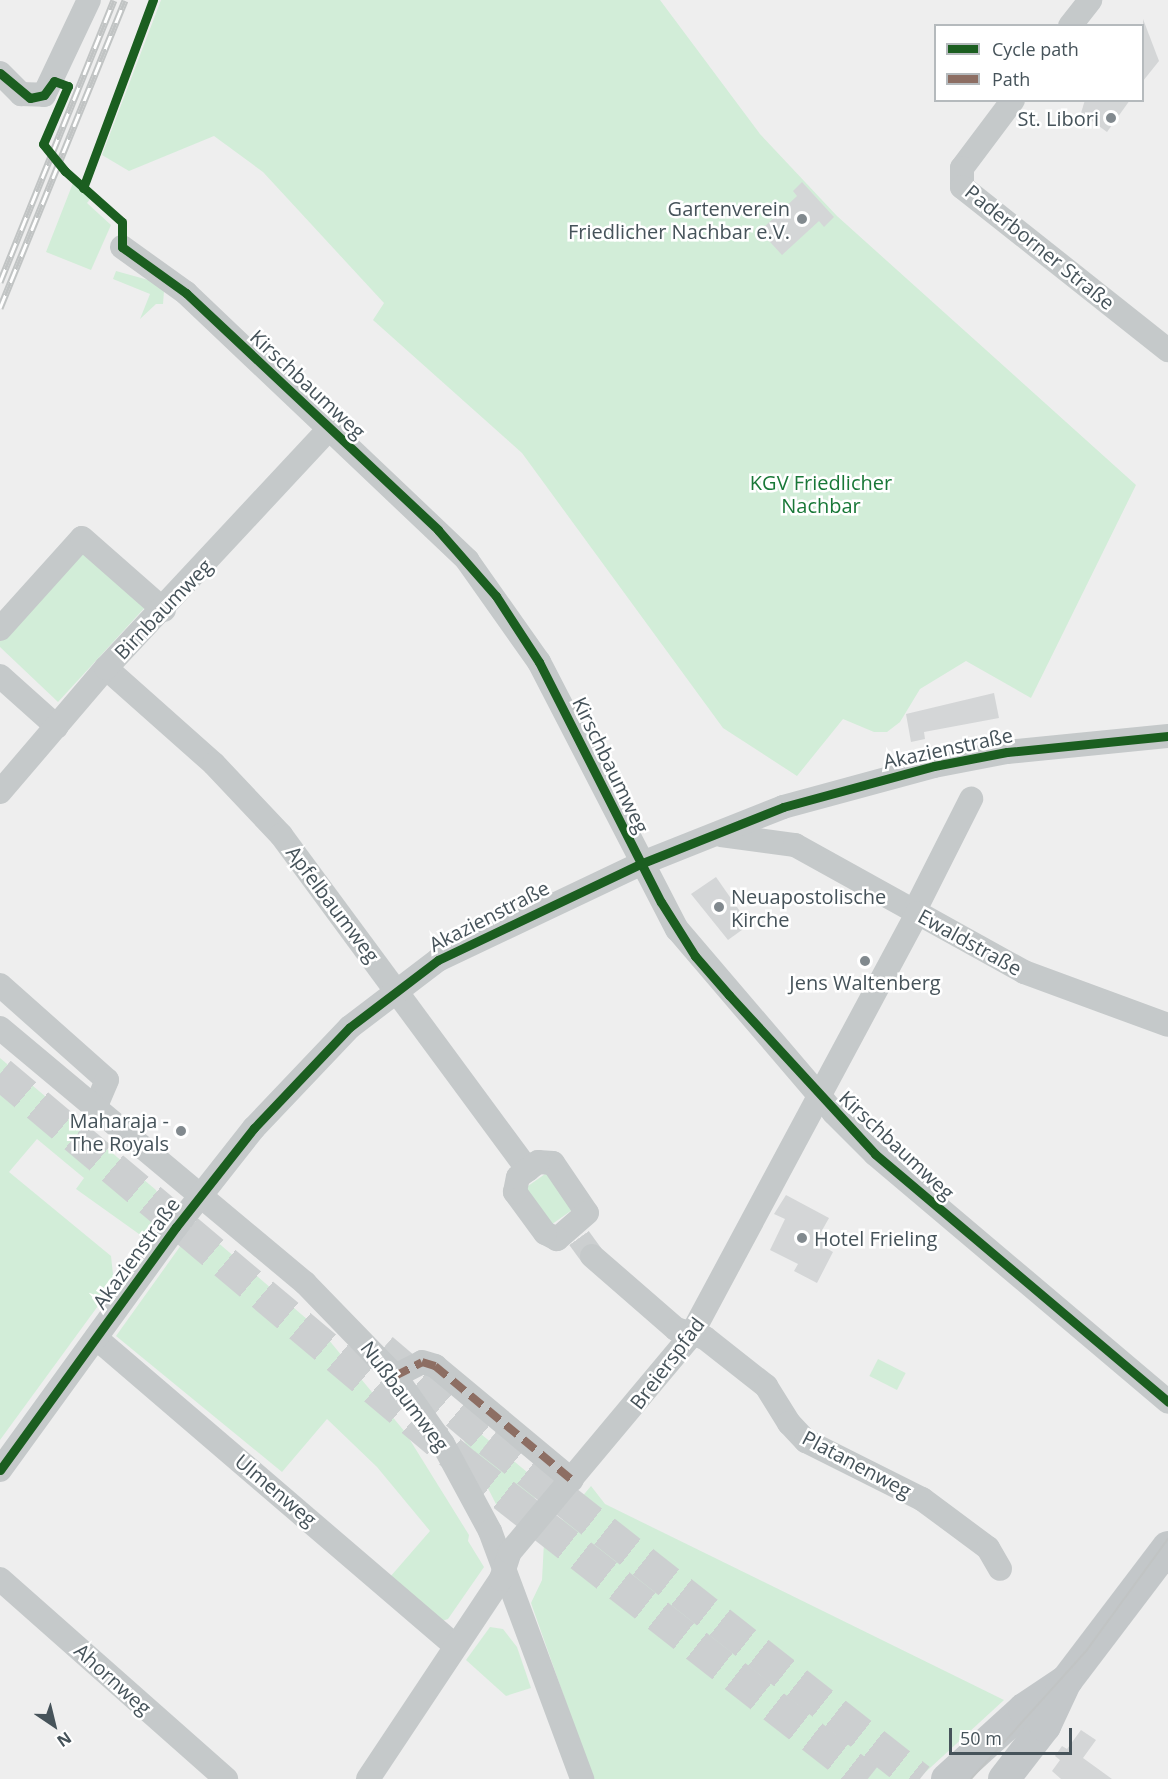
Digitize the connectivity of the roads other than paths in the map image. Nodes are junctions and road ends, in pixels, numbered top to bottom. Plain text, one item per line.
1 (89, 0) edge
2 (1090, 0) edge
3 (1072, 24) edge
4 (0, 73) edge
5 (1011, 102) edge
6 (122, 247) dead end
7 (1168, 350) edge
8 (329, 429) junction
9 (164, 610) junction
10 (0, 629) edge
11 (106, 668) junction
12 (0, 676) edge
13 (57, 727) junction
14 (1168, 736) edge
15 (0, 792) edge
16 (971, 799) dead end
17 (783, 807) junction
18 (710, 835) junction
19 (780, 841) junction
20 (640, 864) junction
21 (912, 919) junction
22 (0, 985) edge
23 (397, 989) junction
24 (1168, 1025) edge
25 (0, 1028) edge
26 (818, 1095) junction
27 (95, 1108) junction
28 (528, 1170) junction
29 (201, 1196) junction
30 (581, 1240) junction
31 (690, 1337) junction
32 (96, 1338) junction
33 (394, 1376) junction
34 (1168, 1402) edge
35 (0, 1470) edge
36 (572, 1480) junction
37 (1168, 1547) edge
38 (504, 1564) junction
39 (1000, 1569) dead end
40 (0, 1579) edge
41 (454, 1645) junction
42 (1067, 1680) junction
43 (976, 1754) junction
44 (1013, 1776) edge
45 (226, 1779) edge
46 (368, 1779) edge
47 (582, 1779) edge
48 (947, 1779) edge

1 - 4 street
2 - 3 street
5 - 7 street, Paderborner Straße
6 - 8 street, Kirschbaumweg
8 - 9 street, Birnbaumweg
8 - 20 street, Kirschbaumweg
9 - 10 street
9 - 11 street, Birnbaumweg
11 - 13 street, Birnbaumweg
11 - 23 street, Apfelbaumweg
12 - 13 street
13 - 15 street, Birnbaumweg
14 - 17 street, Akazienstraße
16 - 21 street, Breierspfad
17 - 18 street, Akazienstraße
17 - 19 street
18 - 19 street, Ewaldstraße
18 - 20 street, Akazienstraße
19 - 21 street, Ewaldstraße
20 - 23 street, Akazienstraße
20 - 26 street, Kirschbaumweg
21 - 24 street, Ewaldstraße
21 - 26 street, Breierspfad
22 - 27 street
23 - 28 street, Apfelbaumweg
23 - 29 street, Akazienstraße
25 - 27 street, Nußbaumweg
26 - 31 street, Breierspfad
26 - 34 street, Kirschbaumweg
27 - 29 street, Nußbaumweg
28 - 30 street
28 - 30 street
29 - 32 street, Akazienstraße
29 - 33 street, Nußbaumweg
30 - 31 street
31 - 36 street, Breierspfad
31 - 39 street, Platanenweg
32 - 35 street, Akazienstraße
32 - 41 street, Ulmenweg
33 - 36 street
33 - 38 street, Nußbaumweg
36 - 38 street, Breierspfad
37 - 42 main road
38 - 41 street, Breierspfad
38 - 47 street, Nußbaumweg
40 - 45 street, Ahornweg
41 - 46 street, Breierspfad
42 - 43 main road
42 - 44 main road
43 - 44 street
43 - 48 main road

